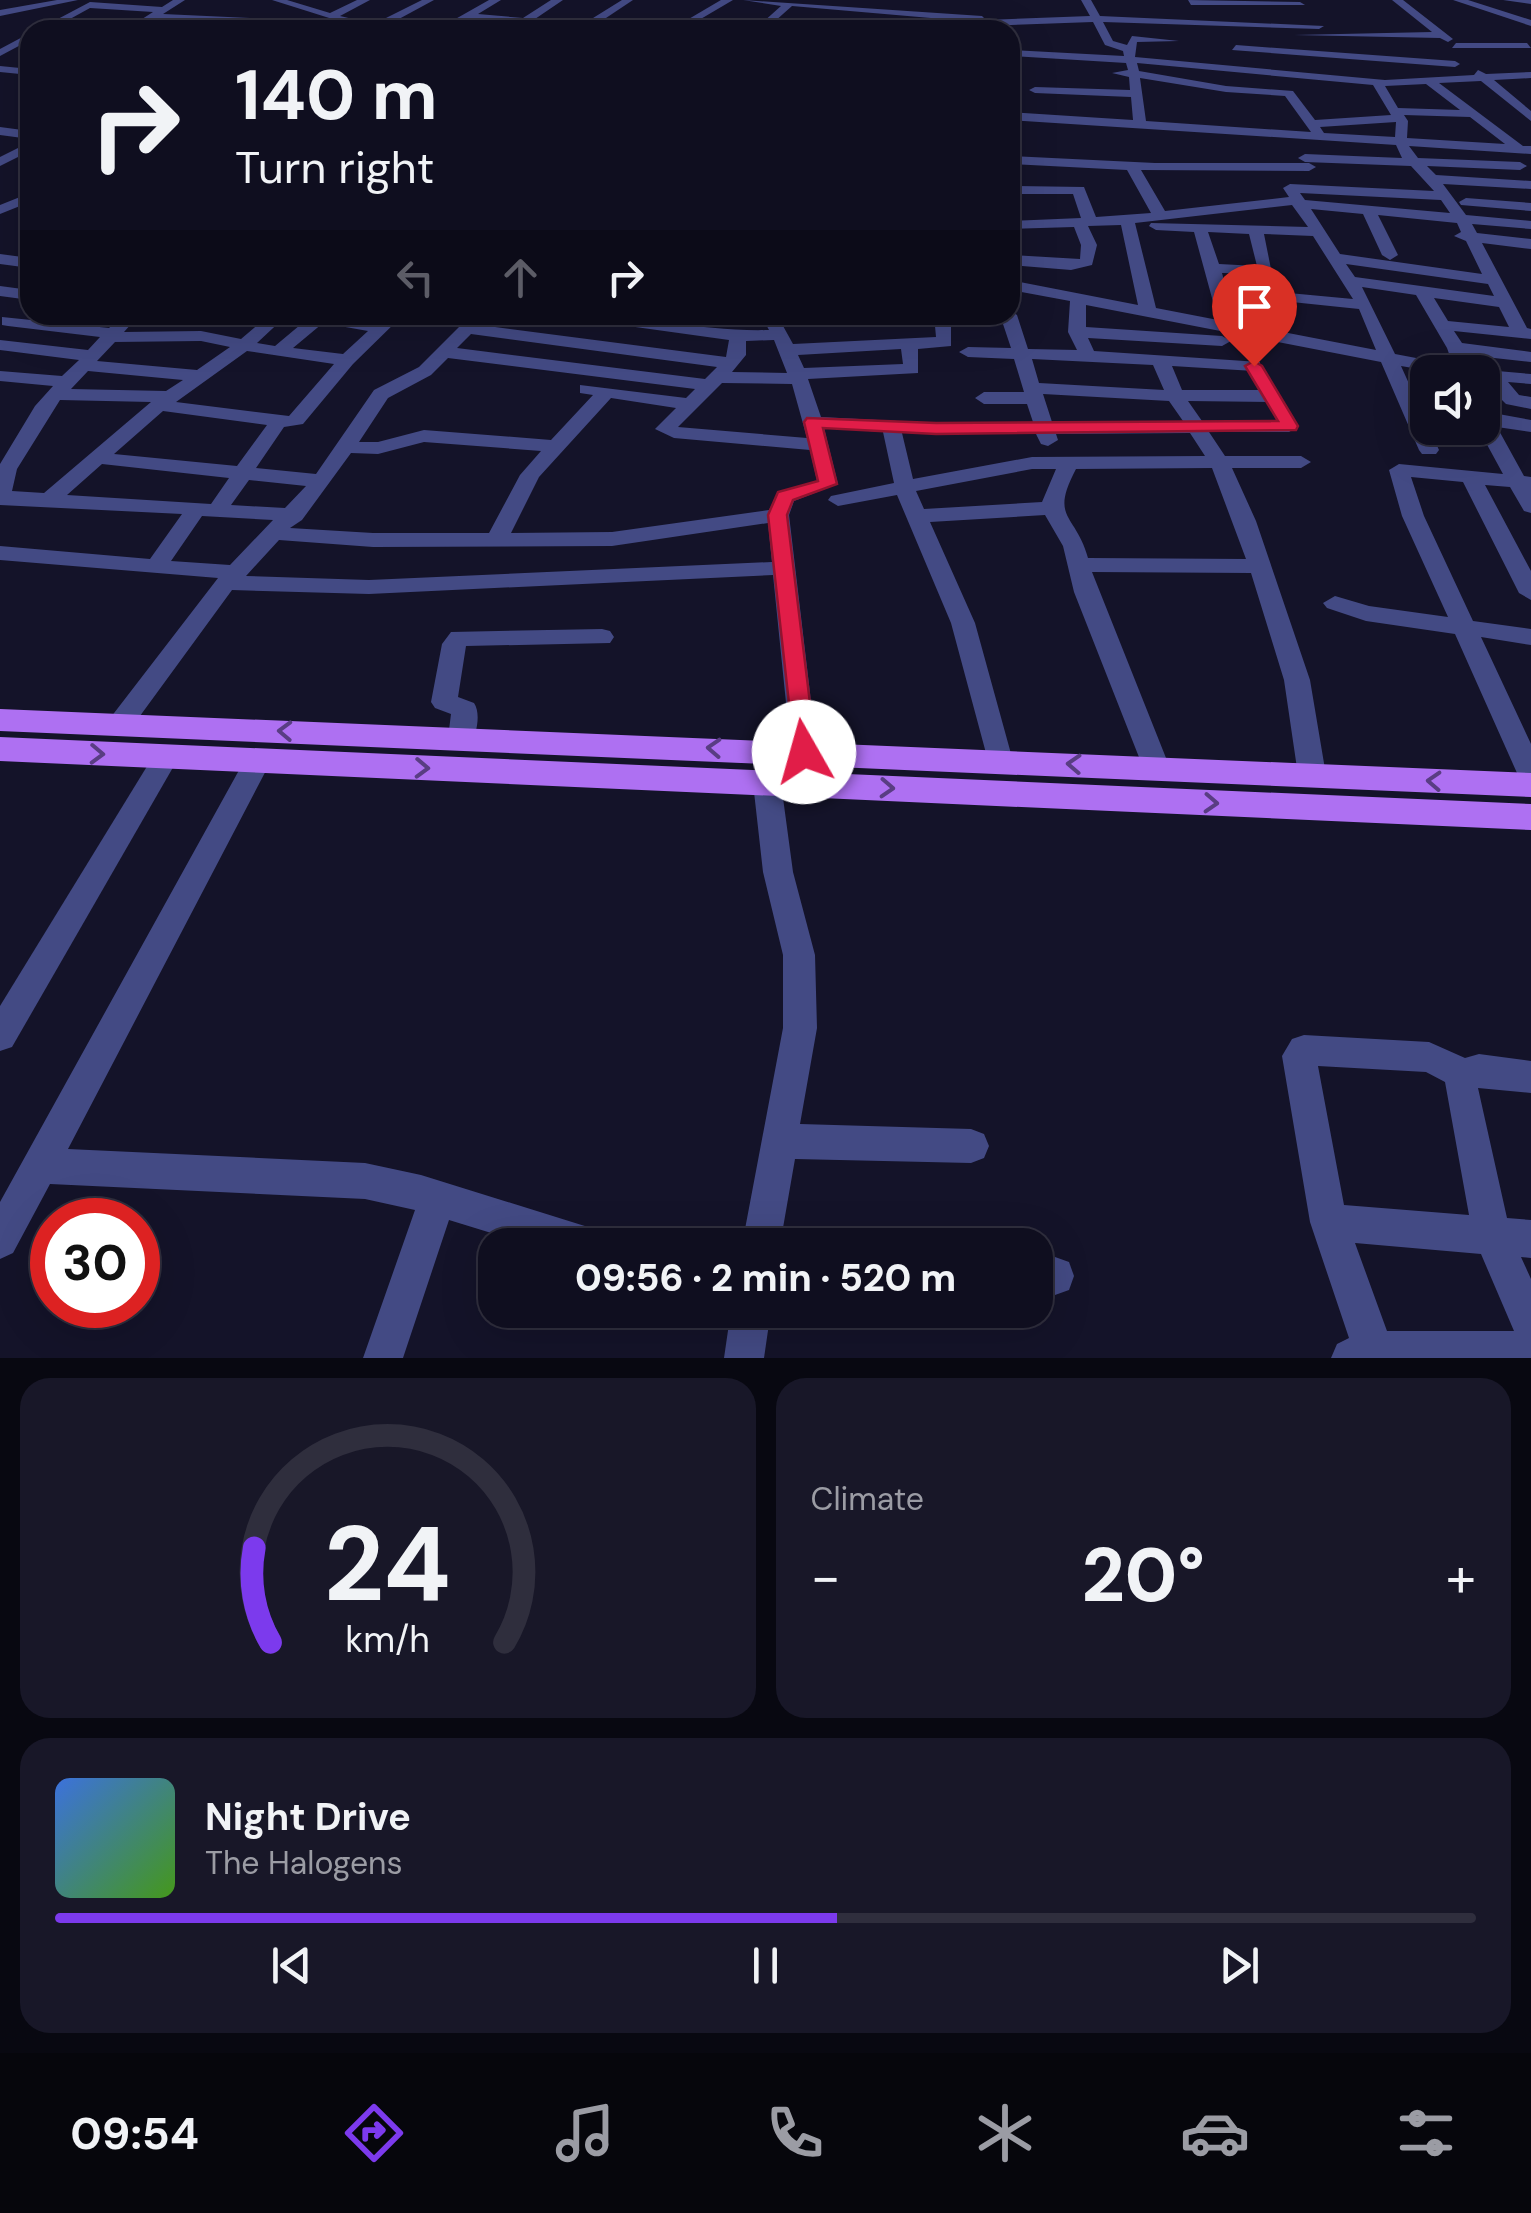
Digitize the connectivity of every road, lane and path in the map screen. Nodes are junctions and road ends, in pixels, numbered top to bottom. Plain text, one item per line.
1 (73, 0) edge
2 (277, 0) edge
3 (366, 0) edge
4 (428, 0) edge
5 (485, 0) edge
6 (495, 0) edge
7 (558, 0) edge
8 (628, 0) edge
9 (728, 0) edge
10 (748, 0) edge
11 (928, 0) edge
12 (1396, 0) edge
13 (1458, 0) edge
14 (1509, 0) edge
15 (95, 2) edge
16 (1531, 2) edge
17 (299, 3) edge
18 (1245, 3) junction
19 (56, 4) junction
20 (789, 4) junction
21 (171, 5) edge
22 (1192, 5) edge
23 (990, 7) dead end
24 (1302, 7) edge
25 (1030, 8) dead end
26 (849, 9) junction
27 (1092, 10) edge
28 (0, 14) edge
29 (1254, 14) junction
30 (333, 15) junction
31 (919, 15) junction
32 (467, 16) junction
33 (1164, 16) junction
34 (149, 18) junction
35 (39, 20) edge
36 (61, 20) edge
37 (146, 20) edge
38 (183, 20) edge
39 (248, 20) edge
40 (261, 20) edge
41 (342, 20) edge
42 (389, 20) edge
43 (460, 20) edge
44 (513, 20) edge
45 (526, 20) edge
46 (597, 20) edge
47 (693, 20) edge
48 (771, 20) edge
49 (840, 20) dead end
50 (919, 20) edge
51 (953, 20) edge
52 (983, 20) edge
53 (1531, 23) edge
54 (1319, 26) junction
55 (1020, 34) edge
56 (1104, 34) junction
57 (1444, 35) junction
58 (1226, 36) junction
59 (1327, 36) junction
60 (1038, 38) junction
61 (1173, 43) junction
62 (1529, 43) edge
63 (1020, 48) edge
64 (1275, 51) junction
65 (1464, 52) junction
66 (1130, 53) junction
67 (1504, 54) dead end
68 (1236, 60) junction
69 (1484, 61) dead end
70 (1515, 62) dead end
71 (1531, 62) edge
72 (1389, 64) junction
73 (1020, 66) edge
74 (1034, 69) junction
75 (6, 70) edge
76 (1134, 74) junction
77 (1531, 76) edge
78 (0, 77) edge
79 (1481, 77) junction
80 (1430, 81) junction
81 (1030, 86) junction
82 (1238, 90) junction
83 (1289, 93) junction
84 (1137, 94) junction
85 (1492, 100) dead end
86 (1511, 100) junction
87 (1531, 101) edge
88 (1474, 107) junction
89 (1173, 112) dead end
90 (1397, 115) junction
91 (1020, 117) edge
92 (1139, 118) junction
93 (1531, 118) edge
94 (1043, 119) junction
95 (1512, 119) dead end
96 (1361, 120) junction
97 (1309, 123) junction
98 (1237, 130) junction
99 (1293, 134) junction
100 (1320, 136) junction
101 (1367, 139) junction
102 (1401, 142) junction
103 (1083, 143) junction
104 (1226, 148) dead end
105 (1519, 149) edge
106 (1020, 160) edge
107 (1412, 160) junction
108 (1047, 161) junction
109 (1307, 163) junction
110 (1229, 165) junction
111 (1520, 166) junction
112 (1132, 167) junction
113 (1020, 168) edge
114 (1432, 178) junction
115 (1531, 184) edge
116 (1324, 188) junction
117 (1020, 190) edge
118 (1052, 190) junction
119 (1200, 195) dead end
120 (1447, 198) junction
121 (1256, 202) junction
122 (1298, 202) junction
123 (1531, 207) edge
124 (1212, 208) junction
125 (1368, 210) junction
126 (1160, 215) junction
127 (1462, 218) junction
128 (1085, 222) junction
129 (1122, 222) junction
130 (1531, 224) edge
131 (1020, 225) edge
132 (1316, 227) junction
133 (1376, 228) junction
134 (1200, 230) junction
135 (1223, 230) junction
136 (1256, 231) junction
137 (1274, 231) junction
138 (1471, 237) junction
139 (1531, 244) edge
140 (1337, 258) junction
141 (1020, 260) edge
142 (1484, 260) junction
143 (1214, 268) junction
144 (1247, 271) junction
145 (1494, 280) junction
146 (1350, 282) junction
147 (1020, 287) edge
148 (1420, 290) junction
149 (1258, 295) junction
150 (1078, 297) junction
151 (1506, 302) junction
152 (1364, 305) junction
153 (1155, 312) junction
154 (1314, 323) junction
155 (21, 325) edge
156 (123, 325) edge
157 (268, 325) edge
158 (310, 325) edge
159 (365, 325) edge
160 (383, 325) edge
161 (471, 325) edge
162 (493, 325) edge
163 (658, 325) edge
164 (943, 325) edge
165 (1011, 325) edge
166 (1442, 325) junction
167 (773, 326) edge
168 (380, 328) junction
169 (1077, 332) junction
170 (1526, 334) edge
171 (1247, 335) junction
172 (114, 336) junction
173 (738, 336) junction
174 (1166, 336) junction
175 (910, 342) junction
176 (0, 345) edge
177 (245, 346) junction
178 (1456, 348) junction
179 (278, 352) junction
180 (968, 352) dead end
181 (1019, 353) junction
182 (1458, 355) edge
183 (1088, 356) junction
184 (1531, 357) edge
185 (436, 359) junction
186 (88, 360) junction
187 (347, 360) junction
188 (1388, 360) junction
189 (1168, 362) junction
190 (731, 363) junction
191 (1410, 364) edge
192 (1254, 366) junction
193 (0, 376) edge
194 (199, 376) junction
195 (796, 376) junction
196 (1500, 377) edge
197 (1531, 380) edge
198 (713, 381) junction
199 (60, 388) junction
200 (1500, 388) edge
201 (606, 392) junction
202 (1032, 393) junction
203 (1174, 395) junction
204 (1270, 396) junction
205 (984, 398) dead end
206 (164, 401) junction
207 (1531, 403) edge
208 (690, 404) junction
209 (279, 421) junction
210 (1500, 421) edge
211 (813, 422) junction
212 (890, 426) junction
213 (1531, 426) edge
214 (1196, 427) junction
215 (1043, 428) junction
216 (819, 444) junction
217 (1500, 444) edge
218 (553, 446) junction
219 (345, 447) junction
220 (1429, 450) dead end
221 (9, 453) edge
222 (99, 458) junction
223 (1219, 462) junction
224 (1301, 462) dead end
225 (1063, 463) junction
226 (242, 473) junction
227 (1470, 476) junction
228 (322, 481) junction
229 (1524, 482) edge
230 (906, 490) junction
231 (1, 498) edge
232 (50, 500) junction
233 (838, 500) dead end
234 (1531, 506) edge
235 (1052, 508) junction
236 (205, 512) junction
237 (294, 515) junction
238 (778, 515) junction
239 (918, 516) junction
240 (274, 532) junction
241 (496, 540) junction
242 (0, 552) edge
243 (1077, 565) junction
244 (156, 566) junction
245 (1260, 566) junction
246 (782, 568) junction
247 (231, 578) junction
248 (1531, 593) edge
249 (1335, 603) dead end
250 (1468, 631) junction
251 (602, 637) dead end
252 (1531, 637) edge
253 (0, 720) edge
254 (120, 724) junction
255 (461, 738) junction
256 (0, 750) edge
257 (804, 752) junction
258 (166, 756) junction
259 (258, 760) junction
260 (1000, 761) junction
261 (1156, 768) junction
262 (1531, 773) edge
263 (1312, 775) junction
264 (768, 783) junction
265 (1531, 786) edge
266 (1531, 817) edge
267 (0, 1036) edge
268 (1464, 1074) junction
269 (1531, 1077) edge
270 (779, 1141) junction
271 (971, 1146) dead end
272 (42, 1166) junction
273 (438, 1200) junction
274 (1329, 1222) junction
275 (533, 1228) edge
276 (764, 1228) edge
277 (1492, 1235) junction
278 (1531, 1239) edge
279 (0, 1240) edge
280 (1531, 1324) edge
281 (748, 1328) edge
282 (1531, 1351) edge
283 (1367, 1356) edge
284 (383, 1358) edge
285 (744, 1358) edge

1 - 19 street
2 - 17 street
3 - 30 street
4 - 42 street
5 - 6 street
6 - 32 street
7 - 45 street
8 - 46 street
9 - 47 street
10 - 20 street
11 - 31 street
12 - 57 street
13 - 53 street
14 - 16 street
15 - 21 street
15 - 36 street
17 - 30 street
17 - 40 street
18 - 22 street
18 - 24 street
18 - 29 street
19 - 28 street
19 - 35 street
20 - 26 street
20 - 48 street
21 - 34 street
21 - 39 street
22 - 29 street
22 - 33 street
23 - 52 street
24 - 29 street
24 - 54 street
25 - 27 street
26 - 31 street
26 - 49 street
27 - 33 street
27 - 56 street
27 - 60 street
29 - 64 street
30 - 41 street
31 - 50 street
31 - 51 street
32 - 43 street
32 - 44 street
33 - 61 street
33 - 64 street
34 - 37 street
34 - 38 street
54 - 59 street
54 - 64 street
55 - 60 street
56 - 60 street
56 - 66 street
57 - 65 street
57 - 72 street
58 - 61 street
58 - 64 street
58 - 68 street
59 - 64 street
59 - 72 street
60 - 63 street
60 - 66 street
61 - 66 street
61 - 68 street
62 - 65 street
62 - 65 street
64 - 68 street
64 - 68 street
64 - 72 street
64 - 72 street
64 - 83 street
65 - 67 street
65 - 69 street
65 - 72 street
65 - 79 street
66 - 68 street
66 - 76 street
68 - 82 street
70 - 71 street
72 - 80 street
72 - 90 street
73 - 74 street
74 - 76 street
74 - 81 street
75 - 78 street
76 - 82 street
76 - 84 street
77 - 79 street
79 - 80 street
79 - 86 street
80 - 88 street
81 - 84 street
81 - 94 street
82 - 83 street
82 - 98 street
83 - 97 street
84 - 92 street
85 - 86 street
86 - 87 street
86 - 93 street
88 - 90 street
88 - 105 street
89 - 92 street
90 - 96 street
90 - 102 street
91 - 94 street
92 - 98 street
92 - 103 street
93 - 95 street
94 - 103 street
96 - 97 street
96 - 101 street
97 - 100 street
98 - 99 street
99 - 100 street
99 - 109 street
100 - 101 street
101 - 102 street
102 - 105 street
102 - 107 street
103 - 108 street
103 - 112 street
104 - 110 street
105 - 111 street
106 - 108 street
107 - 109 street
107 - 111 street
107 - 114 street
108 - 113 street
108 - 118 street
109 - 110 street
109 - 116 street
110 - 112 street
110 - 121 street
111 - 115 street
112 - 126 street
114 - 115 street
114 - 120 street
116 - 120 street
116 - 122 street
117 - 118 street
118 - 128 street
119 - 124 street
120 - 123 street
120 - 127 street
121 - 122 street
121 - 124 street
121 - 137 street
122 - 125 street
122 - 132 street
124 - 126 street
124 - 135 street
125 - 127 street
125 - 133 street
126 - 129 street
127 - 130 street
127 - 138 street
128 - 129 street
128 - 131 street
128 - 141 street
129 - 134 street
129 - 153 street
132 - 133 street
132 - 137 street
132 - 140 street
133 - 138 street
133 - 142 street
134 - 135 street
134 - 143 street
135 - 136 street
136 - 137 street
136 - 144 street
138 - 139 street
138 - 142 street
140 - 145 street
140 - 146 street
142 - 145 street
143 - 144 street
143 - 171 street
144 - 149 street
145 - 151 street
146 - 148 street
146 - 152 street
147 - 150 street
148 - 151 street
148 - 166 street
149 - 154 street
149 - 171 street
150 - 153 street
150 - 169 street
151 - 170 street
152 - 154 street
152 - 188 street
153 - 171 street
153 - 174 street
154 - 171 street
154 - 188 street
155 - 172 street
156 - 172 street
157 - 177 street
158 - 179 street
159 - 168 street
160 - 168 street
161 - 185 street
162 - 190 street
163 - 173 street
164 - 175 street
165 - 181 street
166 - 170 street
166 - 178 street
167 - 173 street
167 - 175 street
167 - 195 street
168 - 187 street
169 - 174 street
169 - 183 street
171 - 174 street
171 - 192 street
172 - 177 street
172 - 186 street
173 - 190 street
174 - 189 street
175 - 195 street
176 - 186 street
177 - 179 street
177 - 194 street
178 - 182 street
178 - 184 street
179 - 187 street
180 - 181 street
181 - 183 street
181 - 202 street
183 - 189 street
185 - 198 street
185 - 201 street
185 - 219 street
186 - 194 street
186 - 199 street
187 - 209 street
188 - 191 street
188 - 220 street
189 - 192 street
189 - 203 street
190 - 198 street
192 - 204 street
193 - 199 street
194 - 206 street
195 - 198 street
195 - 211 street
196 - 197 street
198 - 208 street
199 - 206 street
199 - 221 street
200 - 207 street
201 - 208 street
201 - 218 street
202 - 203 street
202 - 205 street
202 - 215 street
203 - 204 street
203 - 214 street
204 - 214 street
206 - 209 street
206 - 222 street
208 - 216 street
209 - 226 street
210 - 213 street
211 - 212 street
211 - 216 street
212 - 215 street
212 - 230 street
214 - 215 street
214 - 223 street
215 - 225 street
216 - 238 street
217 - 229 street
218 - 219 street
218 - 241 street
219 - 228 street
221 - 231 street
222 - 226 street
222 - 232 street
223 - 224 street
223 - 225 street
223 - 245 street
225 - 230 street
225 - 235 street
226 - 228 street
226 - 236 street
227 - 229 street
227 - 248 street
227 - 250 street
228 - 237 street
229 - 234 street
230 - 233 street
230 - 239 street
231 - 232 street
232 - 236 street
235 - 239 street
235 - 243 street
236 - 237 street
236 - 244 street
237 - 240 street
238 - 241 street
238 - 246 street
239 - 260 street
240 - 241 street
240 - 247 street
242 - 244 street
243 - 245 street
243 - 261 street
244 - 247 street
245 - 263 street
246 - 247 street
246 - 257 street
247 - 254 street
249 - 250 street
250 - 252 street
250 - 262 street
251 - 255 street
253 - 254 main road
255 -> 254 main road
257 -> 255 main road
256 -> 258 main road
257 - 260 main road
258 - 259 main road
258 - 267 street
259 -> 264 main road
259 - 272 street
261 -> 260 main road
261 - 263 main road
265 -> 263 main road
264 -> 266 main road
264 - 270 street
268 - 269 street
268 - 274 street
268 - 277 street
270 - 271 street
270 - 276 street
272 - 273 street
272 - 279 street
273 - 275 street
273 - 284 street
274 - 277 street
274 - 283 street
277 - 278 street
277 - 280 street
281 - 285 street
282 - 283 street

